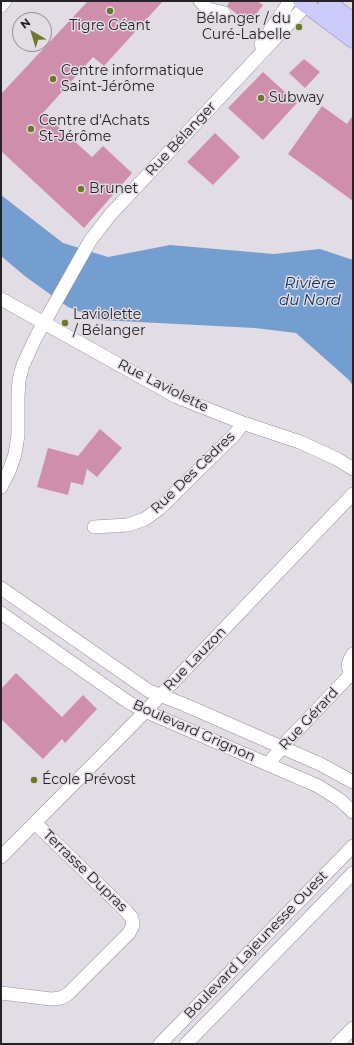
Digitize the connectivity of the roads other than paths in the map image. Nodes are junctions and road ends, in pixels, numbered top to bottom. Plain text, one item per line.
1 (5, 1) edge
2 (200, 1) edge
3 (290, 1) edge
4 (326, 1) edge
5 (305, 2) edge
6 (1, 6) edge
7 (226, 11) edge
8 (353, 21) edge
9 (353, 40) edge
10 (240, 75) junction
11 (1, 299) edge
12 (44, 323) junction
13 (243, 423) junction
14 (353, 469) edge
15 (1, 487) edge
16 (353, 494) edge
17 (94, 527) dead end
18 (1, 588) edge
19 (1, 613) edge
20 (353, 654) edge
21 (352, 676) edge
22 (160, 695) junction
23 (145, 711) junction
24 (283, 747) junction
25 (268, 764) junction
26 (353, 782) edge
27 (353, 812) edge
28 (35, 822) junction
29 (353, 846) edge
30 (1, 857) edge
31 (353, 873) edge
32 (1, 993) edge
33 (177, 1027) junction
34 (353, 1028) edge
35 (190, 1043) edge
36 (160, 1044) edge
37 (337, 1044) edge

1 - 6 street
2 - 7 street
3 - 10 street, Rue Bélanger
4 - 8 main road
5 - 9 main road
5 - 10 street, Rue Bélanger
10 - 12 street, Rue Bélanger
11 - 12 street, Rue Laviolette
12 - 13 street, Rue Laviolette
12 - 15 street, Rue Bélanger
13 - 14 street, Rue Laviolette
13 - 17 street, Rue Des Cèdres
16 - 22 street, Rue Lauzon
18 - 22 street, Boulevard Grignon
19 - 23 street, Boulevard Grignon
20 - 21 street, Rue Gérard
21 - 24 street, Rue Gérard
22 - 23 street, Rue Lauzon
22 - 24 street, Boulevard Grignon
23 - 25 street, Boulevard Grignon
23 - 28 street, Rue Lauzon
24 - 25 street, Rue Gérard
24 - 26 street, Boulevard Grignon
25 - 27 street, Boulevard Grignon
28 - 30 street, Rue Lauzon
28 - 32 street, Terrasse Dupras
29 - 33 street, Boulevard Lajeunesse Ouest
31 - 35 street, Boulevard Lajeunesse Ouest
33 - 35 street
33 - 36 street, Boulevard Lajeunesse Ouest
34 - 37 street

